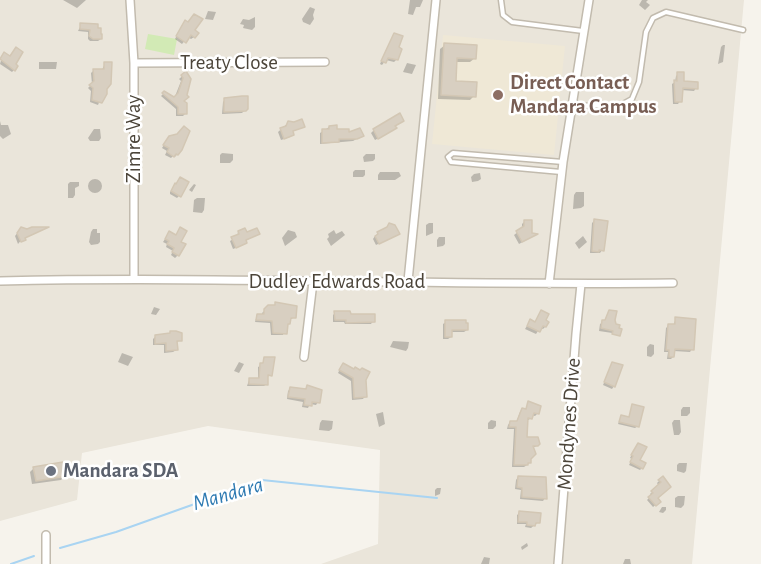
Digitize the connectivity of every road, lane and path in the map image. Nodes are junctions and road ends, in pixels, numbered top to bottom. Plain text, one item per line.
1 (130, 0) edge
2 (436, 0) edge
3 (501, 0) edge
4 (589, 0) edge
5 (743, 30) dead end
6 (583, 31) junction
7 (325, 62) dead end
8 (134, 63) junction
9 (572, 106) junction
10 (563, 162) junction
11 (562, 172) junction
12 (134, 278) junction
13 (0, 281) edge
14 (408, 281) junction
15 (313, 282) junction
16 (673, 283) dead end
17 (549, 284) junction
18 (581, 284) junction
19 (304, 357) dead end
20 (46, 535) dead end
21 (46, 564) edge
22 (558, 564) edge

1 - 8 street, Zimre Way
2 - 14 street
3 - 6 lane
4 - 6 street
5 - 9 lane
6 - 9 street
7 - 8 street, Treaty Close
8 - 12 street, Zimre Way
9 - 10 street
10 - 11 street
10 - 11 lane
11 - 17 street
12 - 13 street, Dudley Edwards Road
12 - 15 street, Dudley Edwards Road
14 - 15 street, Dudley Edwards Road
14 - 17 street, Dudley Edwards Road
15 - 19 street
16 - 18 street, Dudley Edwards Road
17 - 18 street, Dudley Edwards Road
18 - 22 street, Mondynes Drive
20 - 21 street

